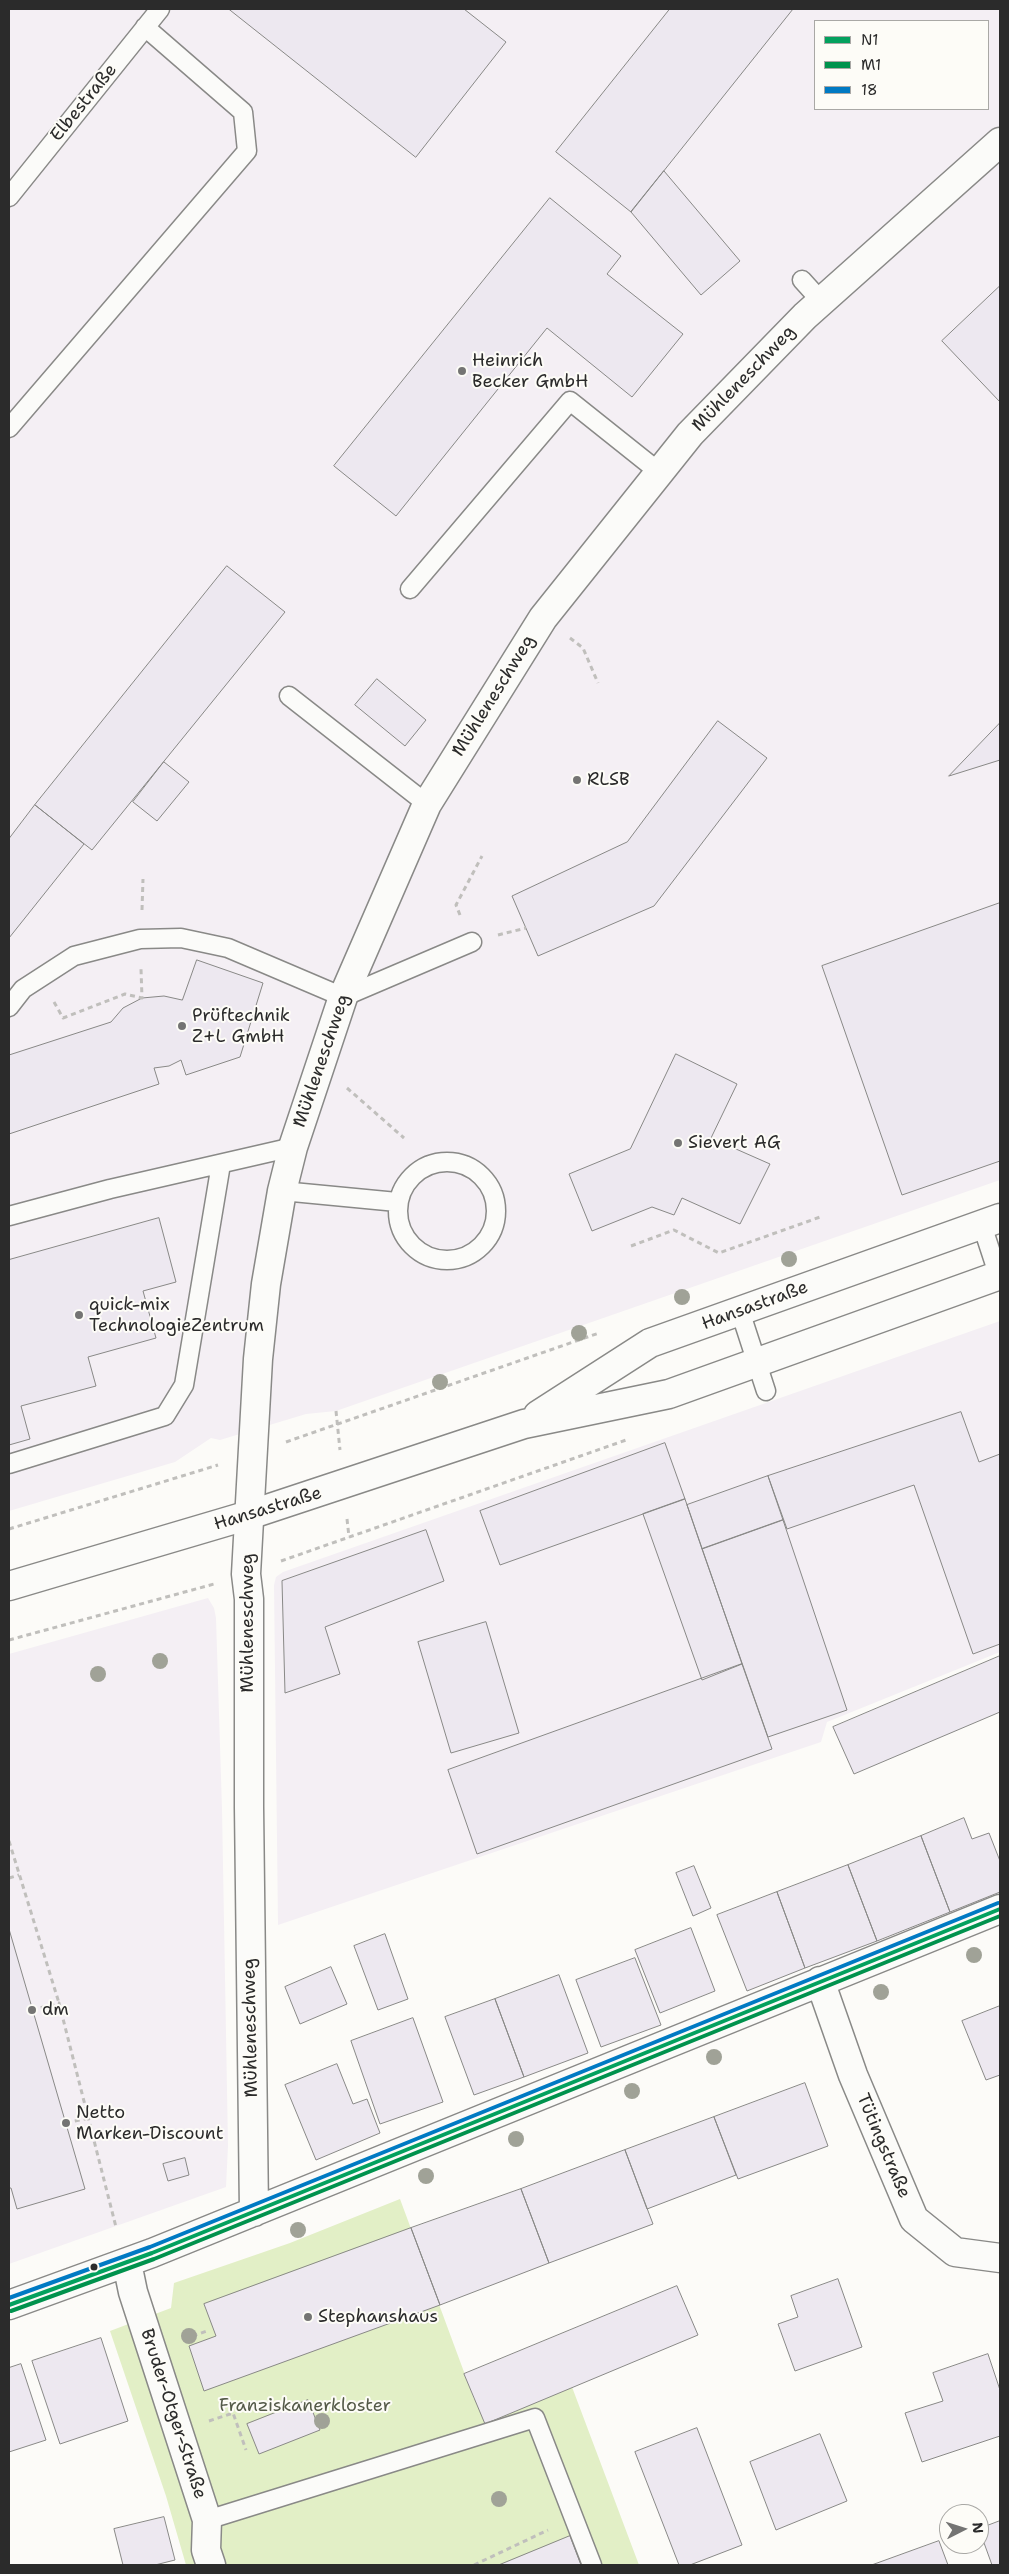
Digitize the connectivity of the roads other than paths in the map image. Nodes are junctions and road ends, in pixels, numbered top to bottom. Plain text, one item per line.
1 (160, 9) edge
2 (145, 27) junction
3 (1000, 142) edge
4 (9, 197) edge
5 (802, 280) dead end
6 (821, 301) junction
7 (9, 428) edge
8 (659, 472) junction
9 (410, 589) dead end
10 (289, 696) dead end
11 (427, 804) junction
12 (472, 942) road end
13 (343, 997) junction
14 (9, 1007) edge
15 (293, 1147) junction
16 (221, 1164) junction
17 (282, 1191) junction
18 (397, 1202) junction
19 (9, 1216) edge
20 (991, 1222) edge
21 (1000, 1277) edge
22 (740, 1311) junction
23 (757, 1362) junction
24 (766, 1391) dead end
25 (524, 1424) junction
26 (9, 1464) edge
27 (249, 1515) junction
28 (9, 1586) edge
29 (1000, 1909) edge
30 (820, 1981) junction
31 (254, 2212) junction
32 (1000, 2258) edge
33 (126, 2263) junction
34 (9, 2305) edge
35 (207, 2520) junction
36 (211, 2565) edge
37 (592, 2565) edge

1 - 2 lane, Elbestraße
2 - 4 lane, Elbestraße
2 - 7 lane
3 - 6 street, Mühleneschweg
5 - 6 lane
6 - 8 street, Mühleneschweg
8 - 9 lane
8 - 11 street, Mühleneschweg
10 - 11 lane
11 - 13 street, Mühleneschweg
12 - 13 lane
13 - 14 lane
13 - 15 street, Mühleneschweg
15 - 16 lane
15 - 17 street, Mühleneschweg
16 - 19 lane
16 - 26 lane
17 - 18 lane
17 - 27 street, Mühleneschweg
18 - 18 lane
20 - 21 lane
20 - 22 street, Hansastraße
21 - 23 street, Hansastraße
22 - 23 lane
22 - 25 street, Hansastraße
23 - 24 lane
23 - 25 street, Hansastraße
25 - 27 street, Hansastraße
27 - 28 street, Hansastraße
27 - 31 street, Mühleneschweg
29 - 30 street
30 - 31 street
30 - 32 street, Tütingstraße
31 - 33 street
33 - 34 street
33 - 35 street, Bruder-Otger-Straße
35 - 36 street, Bruder-Otger-Straße
35 - 37 lane

